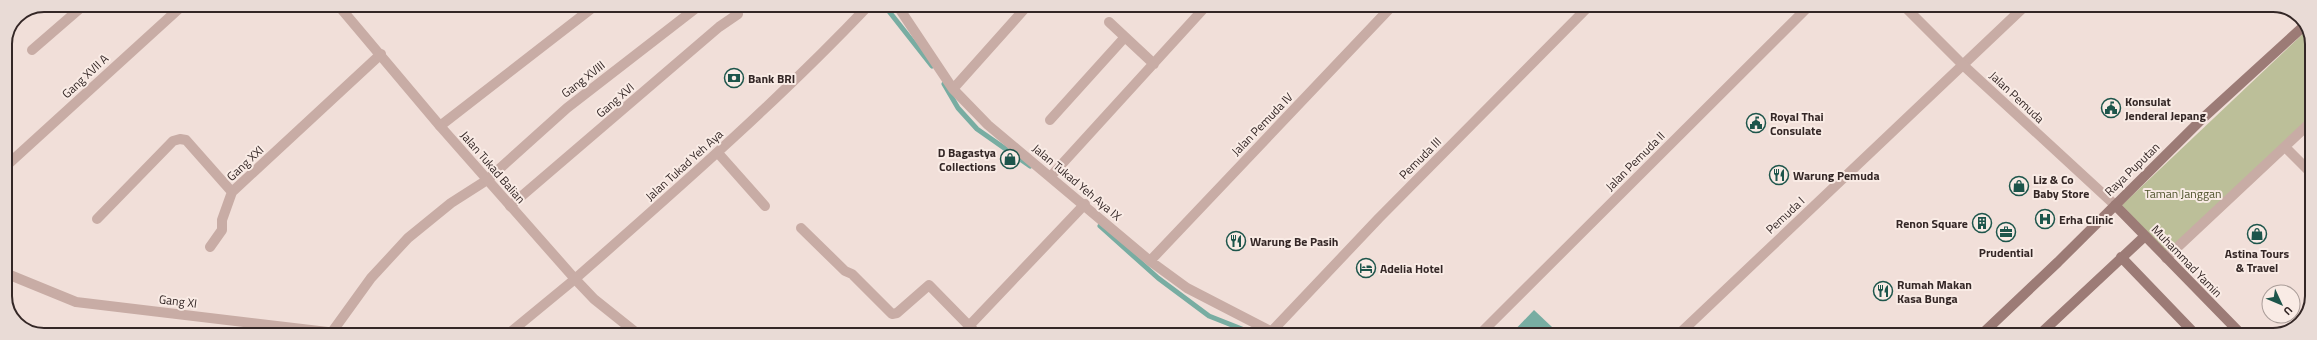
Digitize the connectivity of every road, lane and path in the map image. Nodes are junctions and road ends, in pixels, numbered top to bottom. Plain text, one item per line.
1 (76, 12) edge
2 (175, 12) edge
3 (345, 12) edge
4 (587, 12) edge
5 (691, 12) edge
6 (862, 12) edge
7 (902, 12) edge
8 (1022, 12) edge
9 (1201, 12) edge
10 (1386, 12) edge
11 (1583, 12) edge
12 (1803, 12) edge
13 (1910, 12) edge
14 (2019, 12) edge
15 (738, 14) dead end
16 (1109, 22) dead end
17 (2301, 28) edge
18 (1125, 37) junction
19 (32, 50) dead end
20 (381, 54) junction
21 (1154, 64) junction
22 (1963, 65) junction
23 (953, 89) junction
24 (1050, 120) dead end
25 (440, 126) junction
26 (2305, 127) edge
27 (2285, 146) junction
28 (718, 153) junction
29 (12, 161) edge
30 (2305, 167) edge
31 (1051, 176) junction
32 (487, 180) junction
33 (232, 192) junction
34 (1085, 204) junction
35 (2115, 205) junction
36 (510, 206) junction
37 (765, 206) dead end
38 (97, 219) dead end
39 (801, 228) dead end
40 (2145, 236) junction
41 (210, 246) dead end
42 (2121, 257) junction
43 (2166, 258) junction
44 (1150, 261) junction
45 (12, 276) edge
46 (575, 279) junction
47 (969, 326) joint
48 (298, 328) edge
49 (335, 328) edge
50 (516, 328) edge
51 (621, 328) edge
52 (1265, 328) edge
53 (1280, 328) edge
54 (1485, 328) edge
55 (1685, 328) edge
56 (1988, 328) edge
57 (2046, 328) edge
58 (2189, 328) edge
59 (2235, 328) edge

1 - 19 street
2 - 29 street, Gang XVII A
3 - 20 street, Jalan Tukad Balian
4 - 25 street
5 - 32 street, Gang XVIII
6 - 28 street, Jalan Tukad Yeh Aya
7 - 23 street, Jalan Tukad Yeh Aya IX
8 - 23 street
9 - 21 street
10 - 44 street, Jalan Pemuda IV
11 - 53 street, Pemuda III
12 - 54 street, Jalan Pemuda II
13 - 22 street, Jalan Pemuda
14 - 22 street, Pemuda I
15 - 36 street, Gang XVI
16 - 18 street
17 - 35 main road, Raya Puputan
18 - 21 street
18 - 24 street
20 - 25 street, Jalan Tukad Balian
20 - 33 street, Gang XXI
21 - 31 street
22 - 35 street, Jalan Pemuda
22 - 55 street, Pemuda I
23 - 31 street, Jalan Tukad Yeh Aya IX
25 - 32 street, Jalan Tukad Balian
26 - 27 street
27 - 30 street
27 - 43 street
28 - 37 street
28 - 46 street, Jalan Tukad Yeh Aya
31 - 34 street, Jalan Tukad Yeh Aya IX
32 - 36 street, Jalan Tukad Balian
32 - 49 street, Gang XVIII
33 - 38 street, Gang XXI
33 - 41 street
34 - 44 street, Jalan Tukad Yeh Aya IX
34 - 47 street
35 - 40 main road, Muhammad Yamin
35 - 56 main road, Raya Puputan
36 - 46 street, Jalan Tukad Balian
39 - 47 street
40 - 42 main road
40 - 43 main road, Muhammad Yamin
42 - 57 main road
42 - 58 main road
43 - 59 main road, Muhammad Yamin
44 - 52 street, Jalan Tukad Yeh Aya IX
45 - 48 street, Gang XI
46 - 50 street, Jalan Tukad Yeh Aya
46 - 51 street, Jalan Tukad Balian

